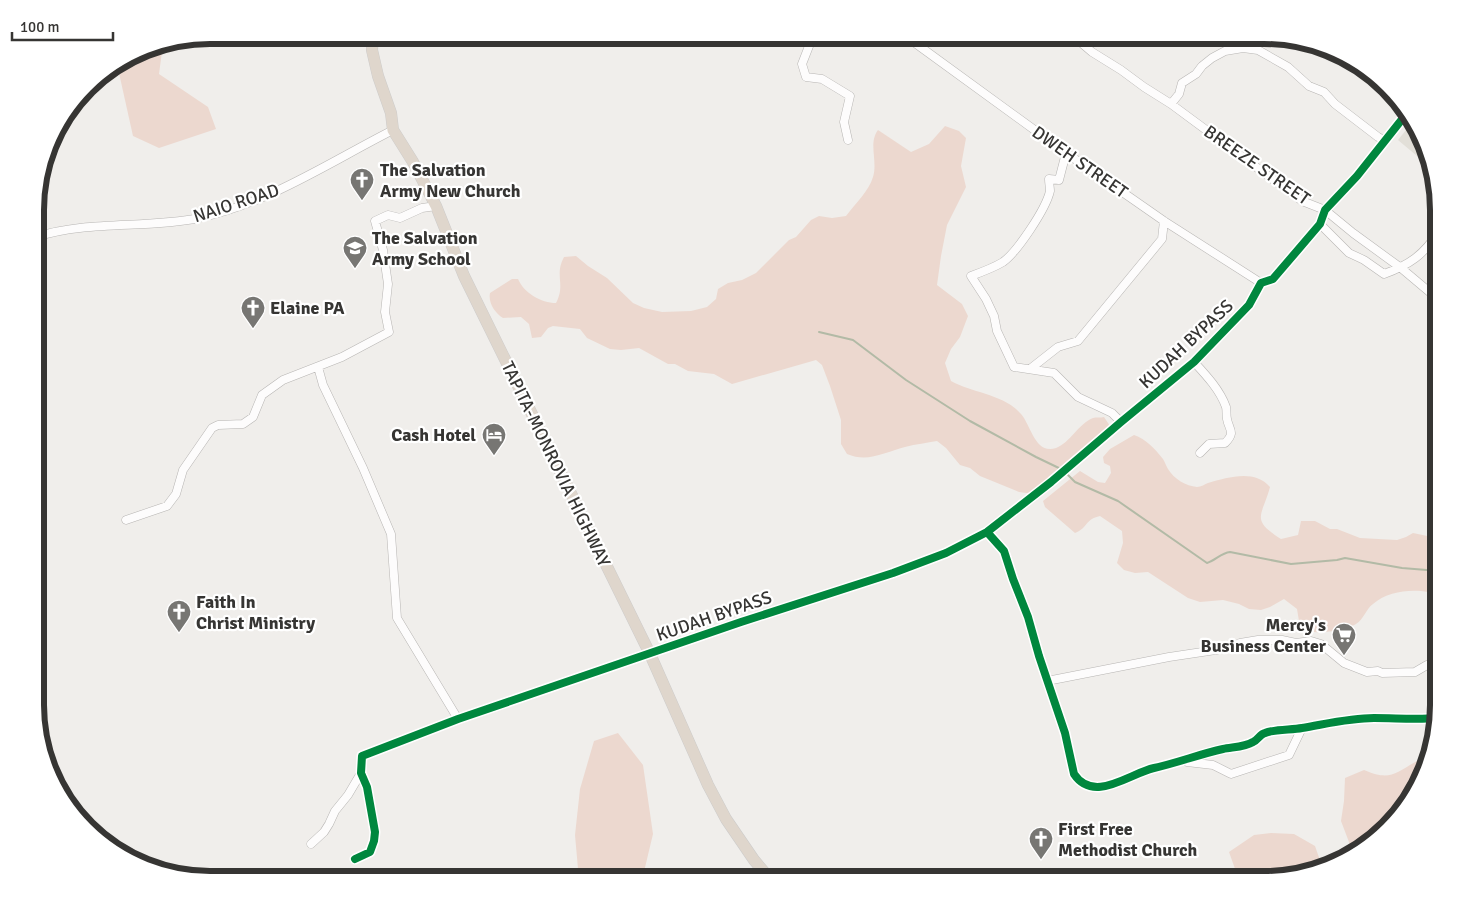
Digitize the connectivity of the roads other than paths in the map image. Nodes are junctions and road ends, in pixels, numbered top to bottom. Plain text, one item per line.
1 (372, 44) edge
2 (810, 44) edge
3 (916, 44) edge
4 (1083, 44) edge
5 (1171, 104) junction
6 (1403, 118) edge
7 (393, 130) junction
8 (848, 140) dead end
9 (1384, 140) junction
10 (1066, 153) junction
11 (436, 206) junction
12 (1325, 210) junction
13 (1164, 220) junction
14 (1320, 224) junction
15 (44, 235) edge
16 (1430, 244) edge
17 (1401, 268) junction
18 (1261, 283) junction
19 (1430, 292) edge
20 (1194, 362) junction
21 (318, 367) junction
22 (1030, 369) junction
23 (1121, 422) junction
24 (1200, 453) dead end
25 (126, 520) dead end
26 (987, 532) junction
27 (650, 654) junction
28 (1430, 664) edge
29 (1047, 681) junction
30 (458, 719) junction
31 (1430, 719) edge
32 (1302, 728) junction
33 (1182, 762) junction
34 (361, 773) junction
35 (311, 844) dead end
36 (356, 859) dead end
37 (764, 871) edge

1 - 7 highway, TAPITA-MONROVIA HIGHWAY
2 - 8 street
3 - 10 street, DWEH STREET
4 - 5 street, BREEZE STREET
5 - 9 street
5 - 12 street, BREEZE STREET
6 - 9 street, KUDAH BYPASS
7 - 11 highway, TAPITA-MONROVIA HIGHWAY
7 - 15 street, NAIO ROAD
9 - 12 street, KUDAH BYPASS
10 - 13 street, DWEH STREET
10 - 22 street
11 - 21 street
11 - 27 highway, TAPITA-MONROVIA HIGHWAY
12 - 14 street, KUDAH BYPASS
12 - 17 street, BREEZE STREET
13 - 18 street, DWEH STREET
13 - 22 street
14 - 17 street
14 - 18 street, KUDAH BYPASS
16 - 17 street
17 - 19 street, BREEZE STREET
18 - 20 street, KUDAH BYPASS
20 - 23 street, KUDAH BYPASS
20 - 24 street
21 - 25 street
21 - 30 street
22 - 23 street
23 - 26 street, KUDAH BYPASS
26 - 27 street, KUDAH BYPASS
26 - 29 street
27 - 30 street, KUDAH BYPASS
27 - 37 highway, TAPITA-MONROVIA HIGHWAY
28 - 29 street
29 - 33 street
30 - 34 street, KUDAH BYPASS
31 - 32 street
32 - 33 street
32 - 33 street
34 - 35 street
34 - 36 street

